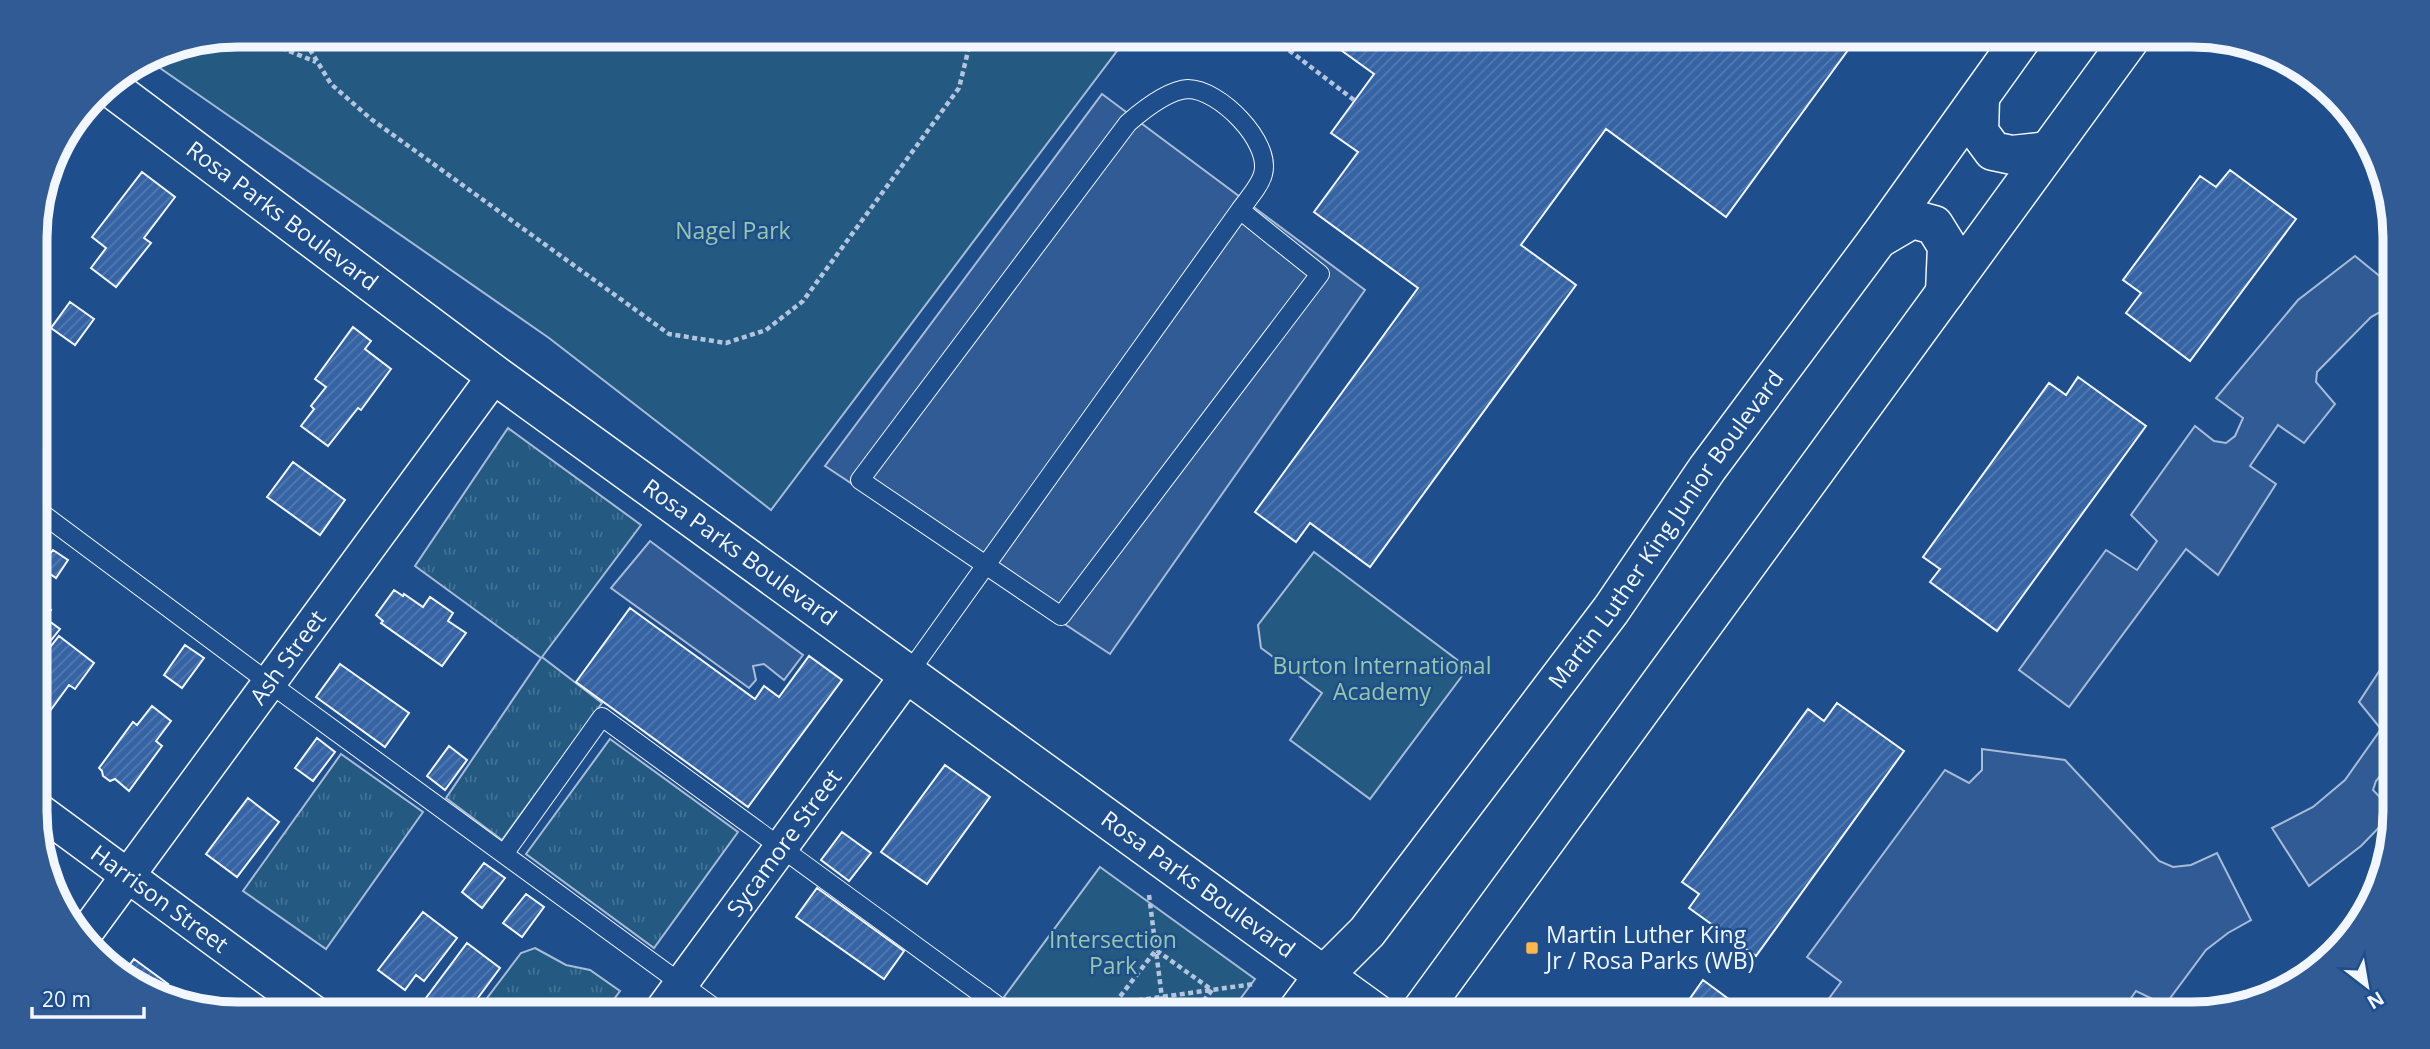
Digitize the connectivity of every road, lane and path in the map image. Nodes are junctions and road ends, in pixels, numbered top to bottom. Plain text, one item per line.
1 (280, 47) edge
2 (308, 47) edge
3 (969, 47) edge
4 (1285, 47) edge
5 (2016, 47) edge
6 (2124, 47) edge
7 (317, 62) junction
8 (116, 92) edge
9 (1980, 98) junction
10 (1354, 100) dead end
11 (2048, 151) junction
12 (1240, 210) junction
13 (1878, 239) junction
14 (1945, 293) junction
15 (495, 374) junction
16 (48, 518) edge
17 (985, 566) junction
18 (908, 674) junction
19 (268, 682) junction
20 (47, 817) edge
21 (782, 847) junction
22 (503, 854) junction
23 (127, 875) junction
24 (1149, 894) dead end
25 (89, 929) edge
26 (1156, 950) junction
27 (1324, 975) junction
28 (681, 984) junction
29 (1254, 984) dead end
30 (1212, 990) junction
31 (985, 996) junction
32 (1161, 996) junction
33 (1304, 1001) edge
34 (1360, 1001) edge
35 (1428, 1001) edge
36 (300, 1002) edge
37 (668, 1002) edge
38 (706, 1002) edge
39 (981, 1002) edge
40 (992, 1002) edge
41 (1116, 1002) edge
42 (1125, 1002) edge
43 (1162, 1002) edge
44 (1203, 1002) edge

1 - 7 path
2 - 7 path
3 - 7 path
4 - 10 path
5 - 9 main road, Martin Luther King Junior Boulevard
6 - 11 main road
8 - 15 main road, Rosa Parks Boulevard
9 - 11 main road
9 - 13 main road, Martin Luther King Junior Boulevard
11 - 14 main road
12 - 17 lane
12 - 17 lane
12 - 17 lane
13 - 14 main road
13 - 27 main road, Martin Luther King Junior Boulevard
14 - 35 main road
15 - 18 main road, Rosa Parks Boulevard
15 - 19 street, Ash Street
16 - 19 lane
17 - 18 lane
18 - 21 street, Sycamore Street
18 - 27 main road, Rosa Parks Boulevard
19 - 22 lane
19 - 23 street, Ash Street
20 - 23 street, Harrison Street
21 - 22 lane
21 - 28 street, Sycamore Street
21 - 31 lane
22 - 28 lane
23 - 25 street, Ash Street
23 - 36 street, Harrison Street
24 - 26 path
26 - 30 path
26 - 32 path
26 - 41 path
27 - 33 main road, Martin Luther King Junior Boulevard
27 - 34 main road, Rosa Parks Boulevard
28 - 37 street, Sycamore Street
28 - 38 lane
29 - 30 path
30 - 32 path
30 - 44 path
31 - 39 lane
31 - 40 lane
32 - 42 path
32 - 43 path

